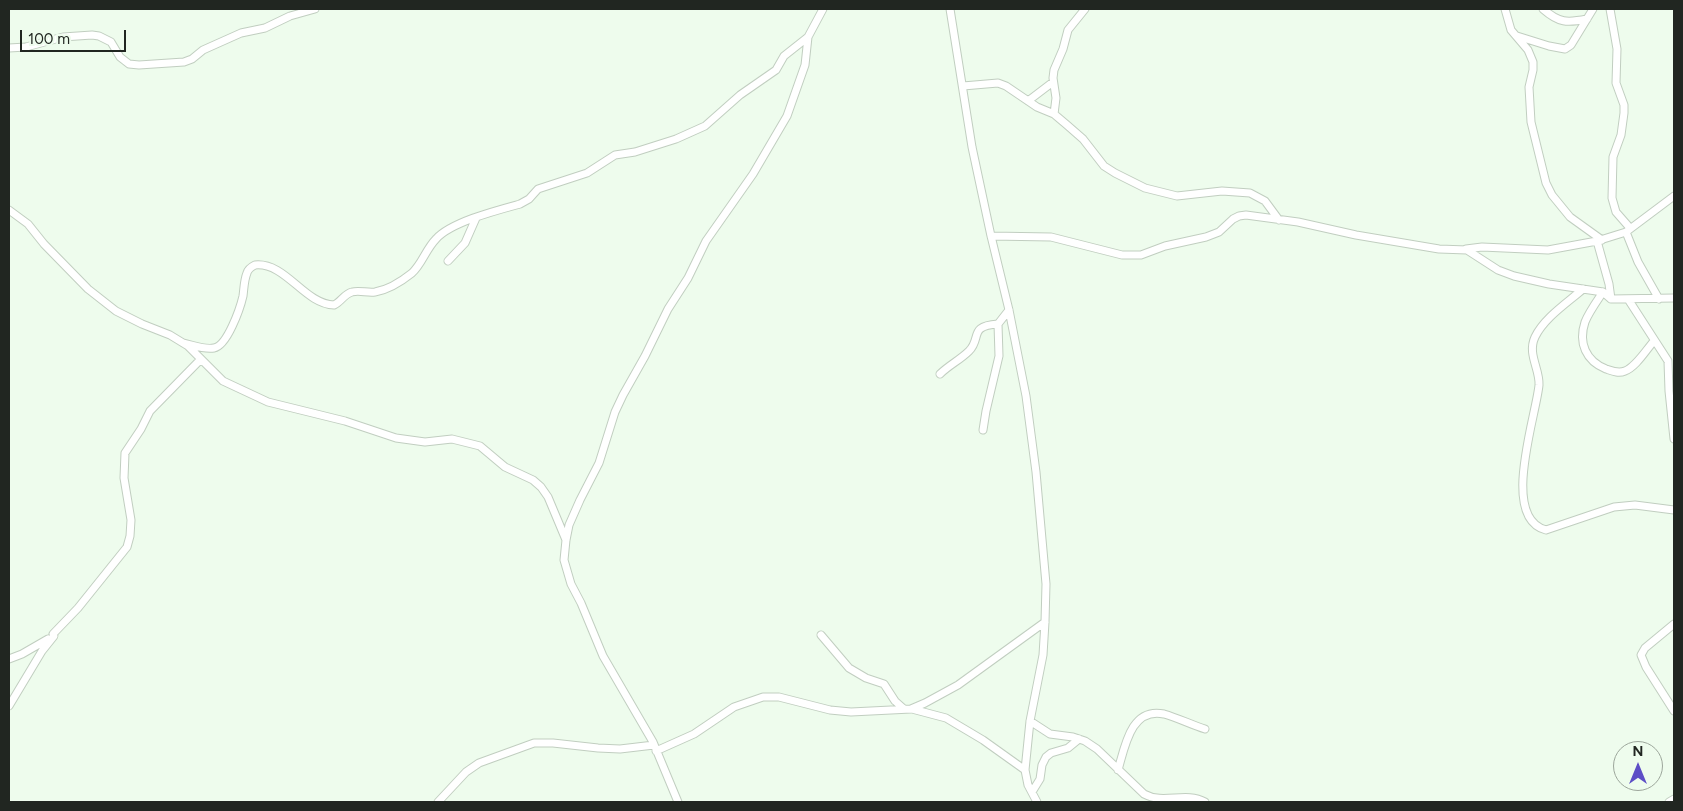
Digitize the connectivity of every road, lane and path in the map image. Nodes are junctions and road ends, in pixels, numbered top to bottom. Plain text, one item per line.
1 (315, 9) edge
2 (823, 9) edge
3 (950, 9) edge
4 (1085, 9) edge
5 (1506, 9) edge
6 (1543, 9) edge
7 (1593, 9) edge
8 (1610, 9) edge
9 (1587, 19) junction
10 (1516, 36) junction
11 (808, 37) junction
12 (9, 48) edge
13 (1053, 82) junction
14 (962, 86) junction
15 (1028, 101) junction
16 (1054, 114) junction
17 (1674, 196) edge
18 (9, 210) edge
19 (476, 218) junction
20 (1278, 220) junction
21 (1628, 230) junction
22 (991, 236) junction
23 (1600, 241) junction
24 (1460, 249) junction
25 (448, 261) dead end
26 (1583, 289) junction
27 (1603, 292) junction
28 (1674, 298) edge
29 (1611, 299) junction
30 (1628, 299) junction
31 (1659, 299) junction
32 (1009, 310) junction
33 (998, 324) junction
34 (1654, 341) junction
35 (183, 343) junction
36 (201, 360) junction
37 (940, 374) dead end
38 (984, 430) dead end
39 (1674, 440) edge
40 (1674, 510) edge
41 (566, 540) junction
42 (1045, 622) junction
43 (1674, 624) edge
44 (821, 634) dead end
45 (54, 636) junction
46 (9, 659) edge
47 (9, 706) edge
48 (908, 709) junction
49 (1674, 711) edge
50 (1030, 722) junction
51 (1205, 729) dead end
52 (1079, 739) junction
53 (655, 748) junction
54 (1025, 770) junction
55 (1118, 770) junction
56 (1032, 792) junction
57 (1674, 799) edge
58 (438, 802) edge
59 (678, 802) edge
60 (1037, 802) edge
61 (1205, 802) edge
62 (1669, 802) edge

1 - 12 street
2 - 11 street
3 - 14 street
4 - 13 street
5 - 10 street
6 - 9 street
7 - 9 street
8 - 21 street
9 - 10 street
10 - 23 street
11 - 19 street
11 - 41 street
13 - 15 street
13 - 16 street
14 - 15 street
14 - 22 street
15 - 16 street
16 - 20 street
17 - 21 street
18 - 35 street
19 - 25 street
19 - 35 street
20 - 22 street
20 - 24 street
21 - 23 street
21 - 31 street
22 - 32 street
23 - 24 street
23 - 29 street
24 - 26 street
26 - 27 street
26 - 40 street
27 - 29 street
27 - 34 street
28 - 31 street
29 - 30 street
30 - 31 street
30 - 34 street
32 - 33 street
32 - 42 street
33 - 37 street
33 - 38 street
34 - 39 street
35 - 36 street
36 - 41 street
36 - 45 street
41 - 53 street
42 - 48 street
42 - 50 street
43 - 49 street
44 - 48 street
45 - 46 street
45 - 47 street
48 - 53 street
48 - 54 street
50 - 52 street
50 - 54 street
51 - 55 street
52 - 55 street
52 - 56 street
53 - 58 street
53 - 59 street
54 - 56 street
55 - 61 street
56 - 60 street
57 - 62 street

